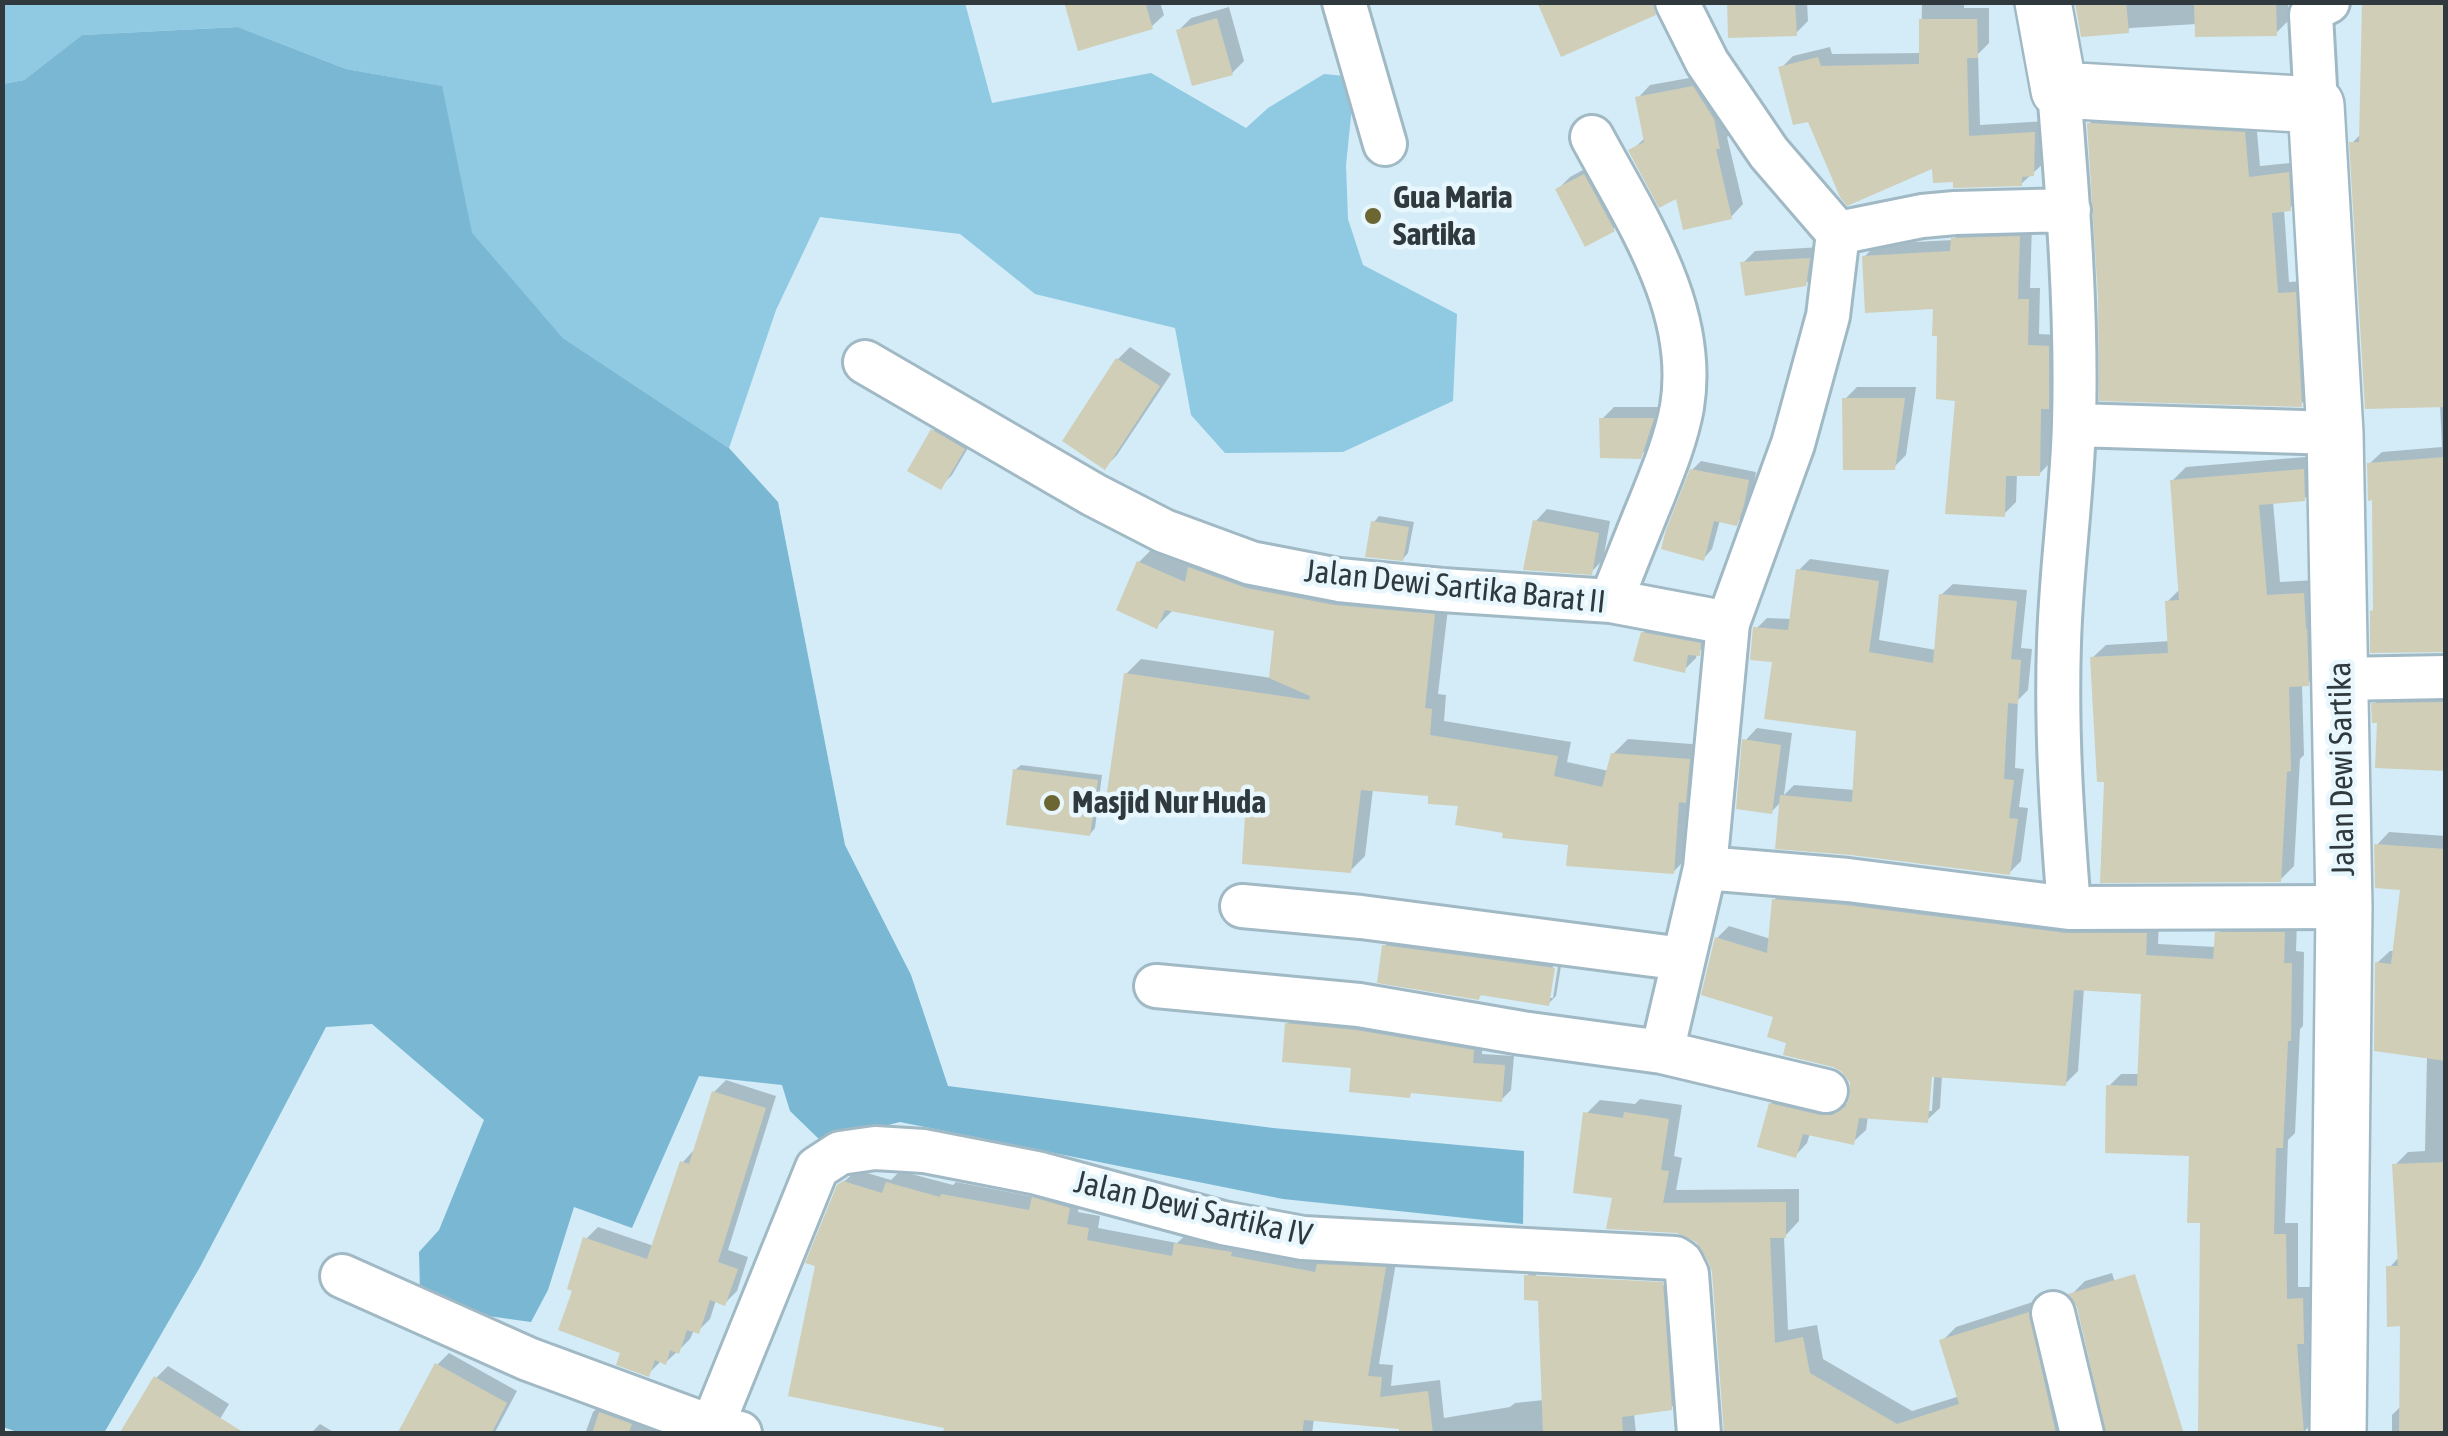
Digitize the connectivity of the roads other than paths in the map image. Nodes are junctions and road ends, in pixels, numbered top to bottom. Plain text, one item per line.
1 (1344, 2) edge
2 (1678, 2) edge
3 (2043, 2) edge
4 (2323, 5) edge
5 (2059, 90) junction
6 (2316, 105) junction
7 (1592, 136) dead end
8 (1385, 144) dead end
9 (2069, 210) junction
10 (1838, 233) junction
11 (865, 362) dead end
12 (2074, 426) junction
13 (2335, 432) junction
14 (1611, 601) junction
15 (1728, 622) junction
16 (2446, 677) edge
17 (2340, 680) junction
18 (1705, 868) junction
19 (1242, 906) dead end
20 (2344, 906) junction
21 (2069, 908) junction
22 (1683, 959) junction
23 (1156, 986) dead end
24 (1662, 1052) junction
25 (1826, 1091) dead end
26 (342, 1276) dead end
27 (2053, 1313) dead end
28 (721, 1431) edge
29 (1699, 1434) edge
30 (2082, 1434) edge
31 (2338, 1434) edge

1 - 8 street
2 - 10 street
3 - 5 street
4 - 6 street, Jalan Dewi Sartika
5 - 6 street
5 - 9 street
6 - 13 street, Jalan Dewi Sartika
7 - 14 street
9 - 10 street
9 - 12 street
10 - 15 street
11 - 14 street, Jalan Dewi Sartika Barat II
12 - 13 street
12 - 21 street
13 - 17 street, Jalan Dewi Sartika
14 - 15 street, Jalan Dewi Sartika Barat II
15 - 18 street
16 - 17 street
17 - 20 street, Jalan Dewi Sartika
18 - 21 street
18 - 22 street
19 - 22 street
20 - 21 street
20 - 31 street, Jalan Dewi Sartika
22 - 24 street
23 - 24 street
24 - 25 street
26 - 28 street
27 - 30 street
28 - 29 street, Jalan Dewi Sartika IV

